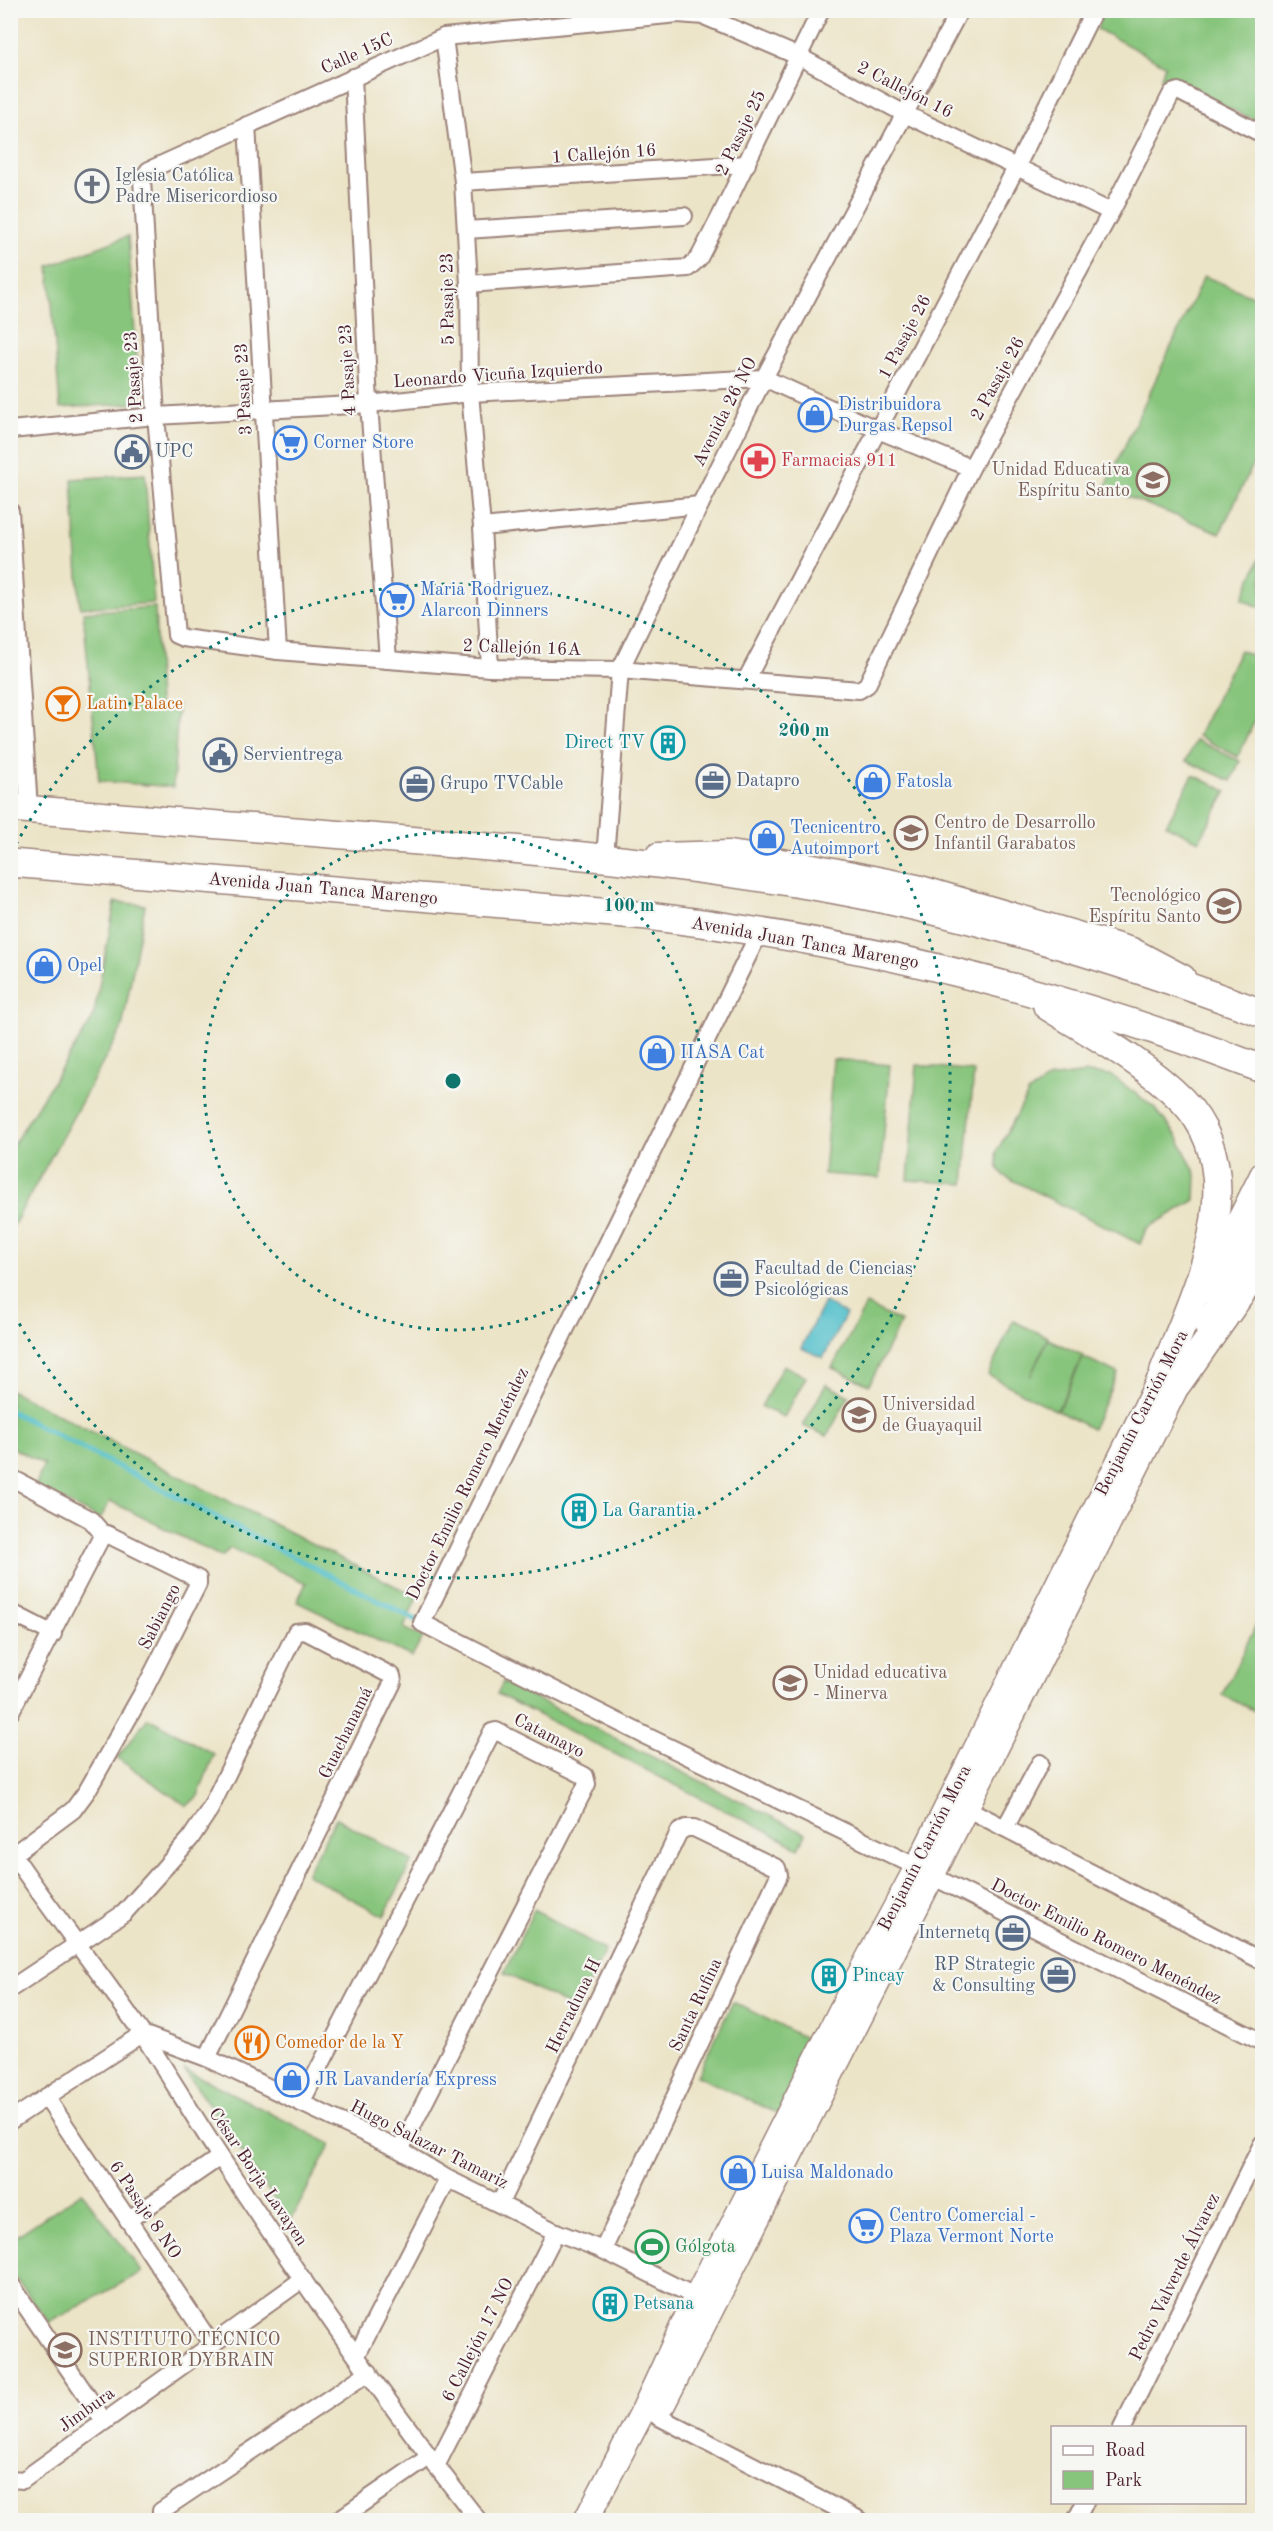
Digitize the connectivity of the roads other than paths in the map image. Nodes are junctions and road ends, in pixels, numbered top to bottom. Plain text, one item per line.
1 (821, 10) edge
2 (960, 10) edge
3 (1094, 10) edge
4 (678, 14) joint
5 (444, 37) junction
6 (800, 57) junction
7 (353, 77) junction
8 (905, 114) junction
9 (247, 125) junction
10 (1261, 130) edge
11 (747, 164) junction
12 (1016, 168) junction
13 (142, 179) joint
14 (463, 182) junction
15 (1111, 212) junction
16 (684, 216) dead end
17 (466, 230) junction
18 (469, 284) junction
19 (764, 378) junction
20 (470, 393) junction
21 (369, 404) junction
22 (265, 411) junction
23 (156, 416) junction
24 (10, 430) edge
25 (878, 430) junction
26 (971, 468) junction
27 (700, 505) junction
28 (10, 511) edge
29 (482, 527) junction
30 (183, 638) joint
31 (278, 651) junction
32 (388, 660) junction
33 (490, 668) junction
34 (620, 670) junction
35 (746, 680) junction
36 (859, 690) joint
37 (20, 808) edge
38 (605, 857) junction
39 (10, 862) edge
40 (760, 932) junction
41 (1021, 990) junction
42 (1263, 996) edge
43 (1218, 997) junction
44 (1263, 1013) edge
45 (1263, 1069) edge
46 (1263, 1175) edge
47 (1263, 1217) edge
48 (1247, 1249) edge
49 (1171, 1376) junction
50 (10, 1477) edge
51 (103, 1534) junction
52 (10, 1612) edge
53 (52, 1634) junction
54 (10, 1713) edge
55 (1040, 1763) dead end
56 (966, 1808) junction
57 (686, 1828) joint
58 (1005, 1828) junction
59 (11, 1854) edge
60 (925, 1871) junction
61 (76, 1945) junction
62 (1263, 1961) edge
63 (10, 1989) edge
64 (142, 2034) junction
65 (1263, 2042) edge
66 (207, 2058) junction
67 (46, 2097) junction
68 (301, 2103) junction
69 (10, 2121) edge
70 (1263, 2144) edge
71 (400, 2150) junction
72 (220, 2157) junction
73 (448, 2179) junction
74 (500, 2204) junction
75 (128, 2220) junction
76 (556, 2232) junction
77 (603, 2250) junction
78 (303, 2279) junction
79 (13, 2293) edge
80 (696, 2297) junction
81 (212, 2345) junction
82 (357, 2355) junction
83 (369, 2372) junction
84 (657, 2416) junction
85 (104, 2421) junction
86 (1122, 2426) edge
87 (432, 2462) junction
88 (10, 2476) edge
89 (1084, 2504) edge
90 (162, 2520) edge
91 (338, 2520) edge
92 (478, 2520) edge
93 (585, 2520) edge
94 (604, 2520) edge
95 (860, 2520) edge
96 (1076, 2520) edge

1 - 6 street, 2 Pasaje 25
2 - 8 street, Avenida 26 NO
3 - 12 street, 1 Pasaje 26
4 - 5 street, Calle 15C
4 - 6 street, 2 Callejón 16
5 - 7 street, Calle 15C
5 - 14 street, 5 Pasaje 23
6 - 8 street, 2 Callejón 16
6 - 11 street, 2 Pasaje 25
7 - 9 street, Calle 15C
7 - 21 street, 4 Pasaje 23
8 - 12 street, 2 Callejón 16
8 - 19 street, Avenida 26 NO
9 - 13 street, Calle 15C
9 - 22 street, 3 Pasaje 23
10 - 15 street, 2 Pasaje 26
11 - 14 street, 1 Callejón 16
11 - 18 street, 2 Pasaje 25
12 - 15 street, 2 Callejón 16
12 - 25 street, 1 Pasaje 26
13 - 23 street, 2 Pasaje 23
14 - 17 street, 5 Pasaje 23
15 - 26 street, 2 Pasaje 26
16 - 17 street
17 - 18 street, 5 Pasaje 23
18 - 20 street, 5 Pasaje 23
19 - 20 street, Leonardo Vicuña Izquierdo
19 - 25 street, Leonardo Vicuña Izquierdo
19 - 27 street, Avenida 26 NO
20 - 21 street, Leonardo Vicuña Izquierdo
20 - 29 street, 5 Pasaje 23
21 - 22 street, Leonardo Vicuña Izquierdo
21 - 32 street, 4 Pasaje 23
22 - 23 street, Leonardo Vicuña Izquierdo
22 - 31 street, 3 Pasaje 23
23 - 24 street, Leonardo Vicuña Izquierdo
23 - 30 street, 2 Pasaje 23
25 - 26 street, Leonardo Vicuña Izquierdo
25 - 35 street, 1 Pasaje 26
26 - 36 street, 2 Pasaje 26
27 - 29 street
27 - 34 street, Avenida 26 NO
28 - 37 street
29 - 33 street, 5 Pasaje 23
30 - 31 street, 2 Callejón 16A
31 - 32 street, 2 Callejón 16A
32 - 33 street, 2 Callejón 16A
33 - 34 street, 2 Callejón 16A
34 - 35 street, 2 Callejón 16A
34 - 38 street, Avenida 26 NO
35 - 36 street, 2 Callejón 16A
37 - 38 main road
38 - 43 main road
39 - 40 main road, Avenida Juan Tanca Marengo
40 - 41 main road, Avenida Juan Tanca Marengo
40 - 60 street, Doctor Emilio Romero Menéndez
41 - 45 main road, Avenida Juan Tanca Marengo
41 - 49 main road
42 - 43 main road
43 - 44 main road
46 - 48 main road, Benjamín Carrión Mora
47 - 48 main road, Benjamín Carrión Mora
48 - 49 main road
48 - 49 main road, Benjamín Carrión Mora
49 - 56 main road, Benjamín Carrión Mora
49 - 60 main road, Benjamín Carrión Mora
50 - 51 street
51 - 53 street
51 - 59 street, Sabiango
52 - 53 street
53 - 54 street
55 - 58 street
56 - 58 street
56 - 60 main road, Benjamín Carrión Mora
57 - 74 street, Herraduna H
57 - 77 street, Santa Rufina
58 - 62 street
59 - 61 street, César Borja Lavayen
60 - 65 street, Doctor Emilio Romero Menéndez
60 - 80 main road, Benjamín Carrión Mora
60 - 84 main road, Benjamín Carrión Mora
61 - 63 street
61 - 64 street, César Borja Lavayen
61 - 66 street, Guachanamá
64 - 66 street, Hugo Salazar Tamariz
64 - 67 street
64 - 72 street, César Borja Lavayen
66 - 68 street, Hugo Salazar Tamariz
67 - 69 street
67 - 75 street, 6 Pasaje 8 NO
68 - 71 street, Hugo Salazar Tamariz
68 - 71 street, Catamayo
70 - 86 street, Pedro Valverde Álvarez
71 - 73 street, Hugo Salazar Tamariz
72 - 75 street
72 - 78 street, César Borja Lavayen
73 - 74 street, Hugo Salazar Tamariz
73 - 82 street
74 - 76 street, Hugo Salazar Tamariz
75 - 81 street, 6 Pasaje 8 NO
76 - 77 street, Hugo Salazar Tamariz
76 - 87 street, 6 Callejón 17 NO
77 - 80 street, Hugo Salazar Tamariz
78 - 81 street, Jimbura
78 - 82 street, César Borja Lavayen
79 - 85 street
80 - 93 main road, Benjamín Carrión Mora
81 - 85 street, Jimbura
82 - 83 street, César Borja Lavayen
83 - 87 street, César Borja Lavayen
83 - 90 street
84 - 94 main road, Benjamín Carrión Mora
84 - 95 street
85 - 88 street, Jimbura
87 - 91 street
87 - 92 street, César Borja Lavayen
89 - 96 street

